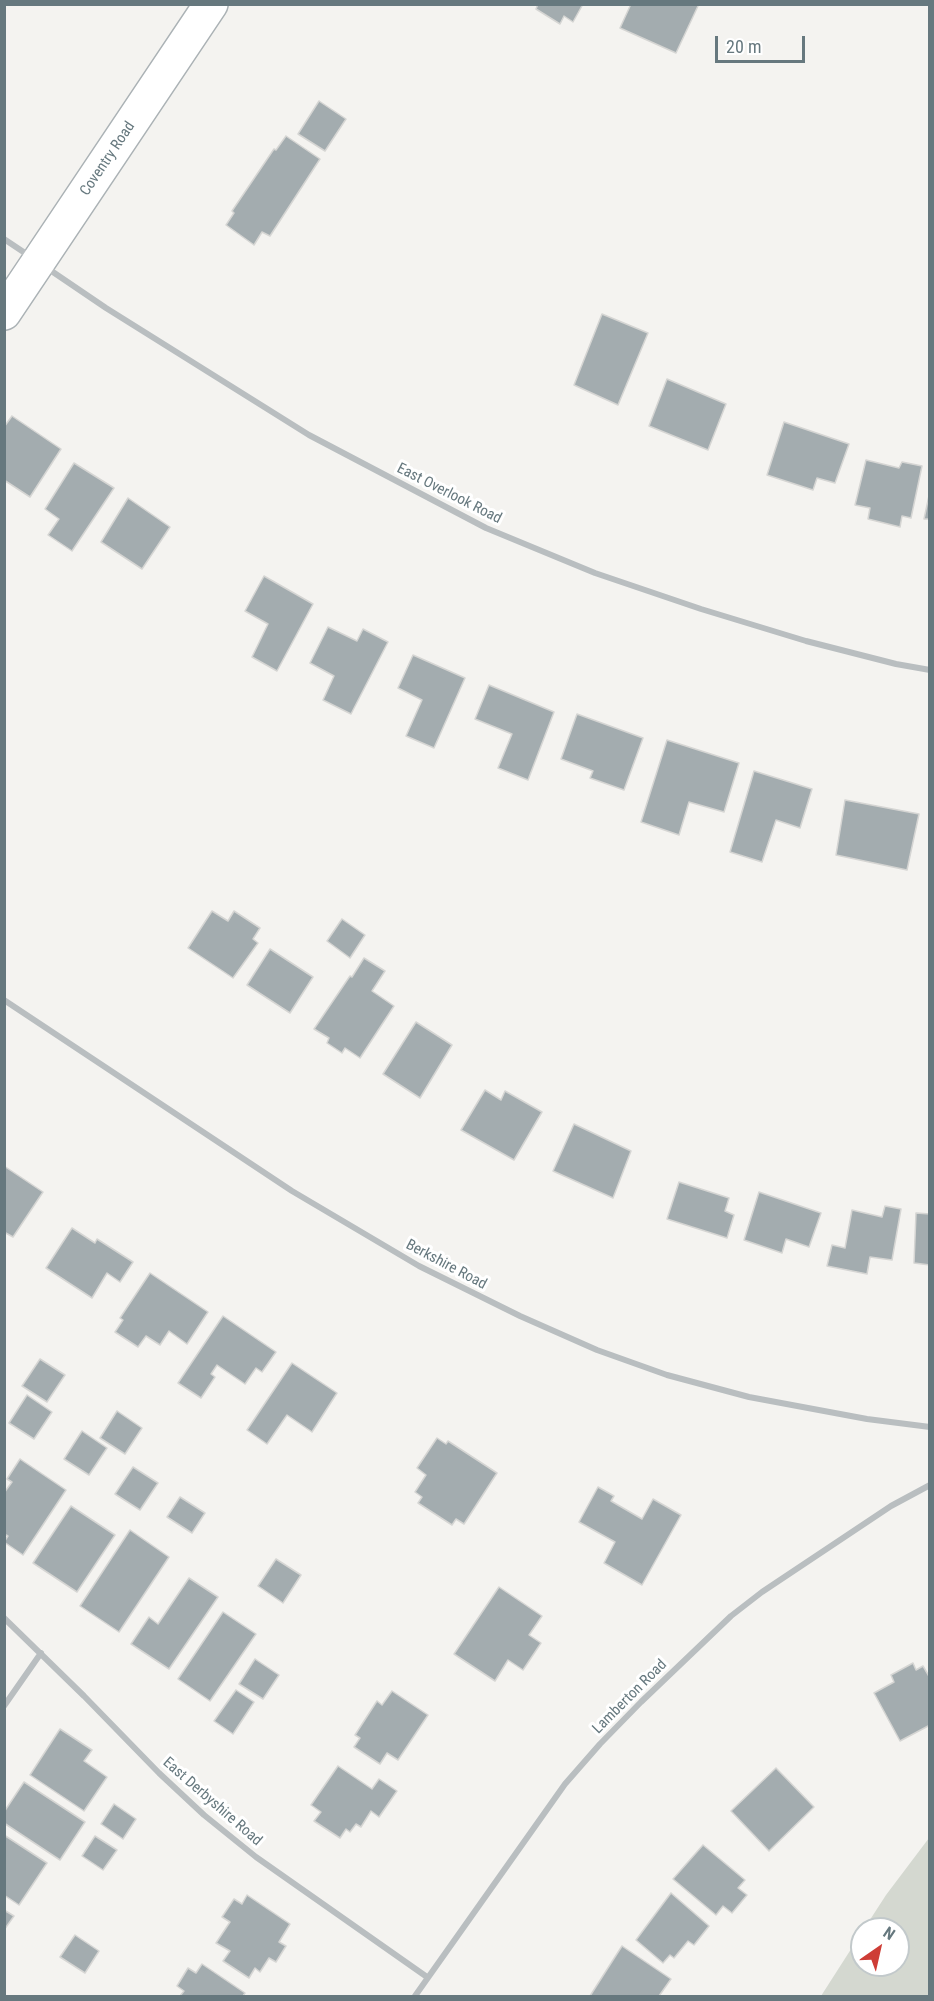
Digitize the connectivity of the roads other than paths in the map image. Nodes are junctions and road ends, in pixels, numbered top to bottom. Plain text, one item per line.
1 (212, 4) edge
2 (4, 239) edge
3 (39, 262) junction
4 (4, 313) edge
5 (930, 670) edge
6 (4, 1000) edge
7 (930, 1427) edge
8 (930, 1485) edge
9 (4, 1618) edge
10 (41, 1653) junction
11 (4, 1706) edge
12 (428, 1977) junction
13 (415, 1996) edge

1 - 3 street, Coventry Road
2 - 3 street, East Overlook Road
3 - 4 street, Coventry Road
3 - 5 street, East Overlook Road
6 - 7 street, Berkshire Road
8 - 12 street, Lamberton Road
9 - 10 street, East Derbyshire Road
10 - 11 street
10 - 12 street, East Derbyshire Road
12 - 13 street, Lamberton Road

